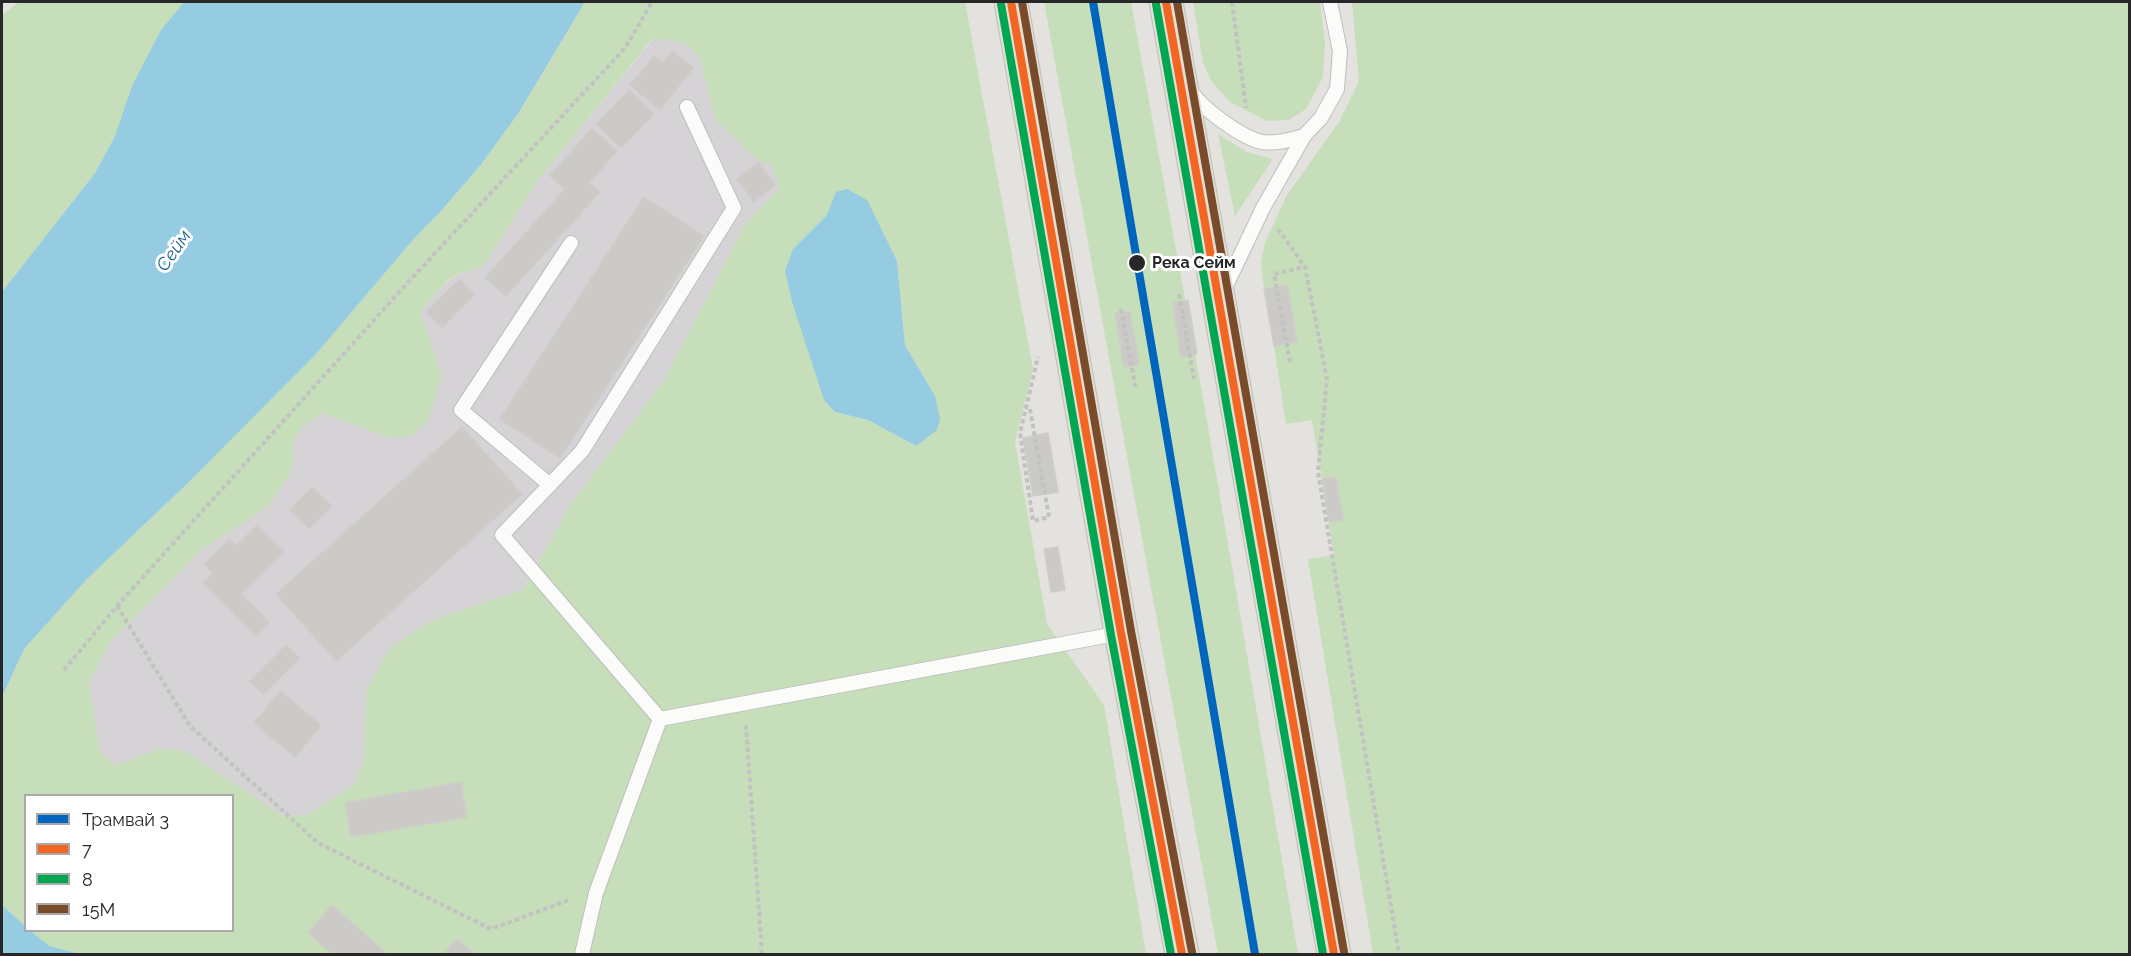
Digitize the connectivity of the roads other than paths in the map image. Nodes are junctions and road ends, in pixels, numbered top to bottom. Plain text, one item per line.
1 (1011, 2) edge
2 (1166, 2) edge
3 (1330, 2) edge
4 (1179, 73) junction
5 (687, 107) dead end
6 (1304, 136) junction
7 (571, 243) dead end
8 (1220, 299) junction
9 (550, 485) junction
10 (1121, 633) junction
11 (660, 719) junction
12 (582, 954) edge
13 (1182, 954) edge
14 (1334, 954) edge

1 - 10 main road
2 - 4 main road
3 - 6 lane
4 - 6 lane
4 - 8 main road
5 - 9 lane
6 - 8 lane
7 - 9 lane
8 - 14 main road
9 - 11 lane
10 - 11 lane
10 - 13 main road
11 - 12 lane

